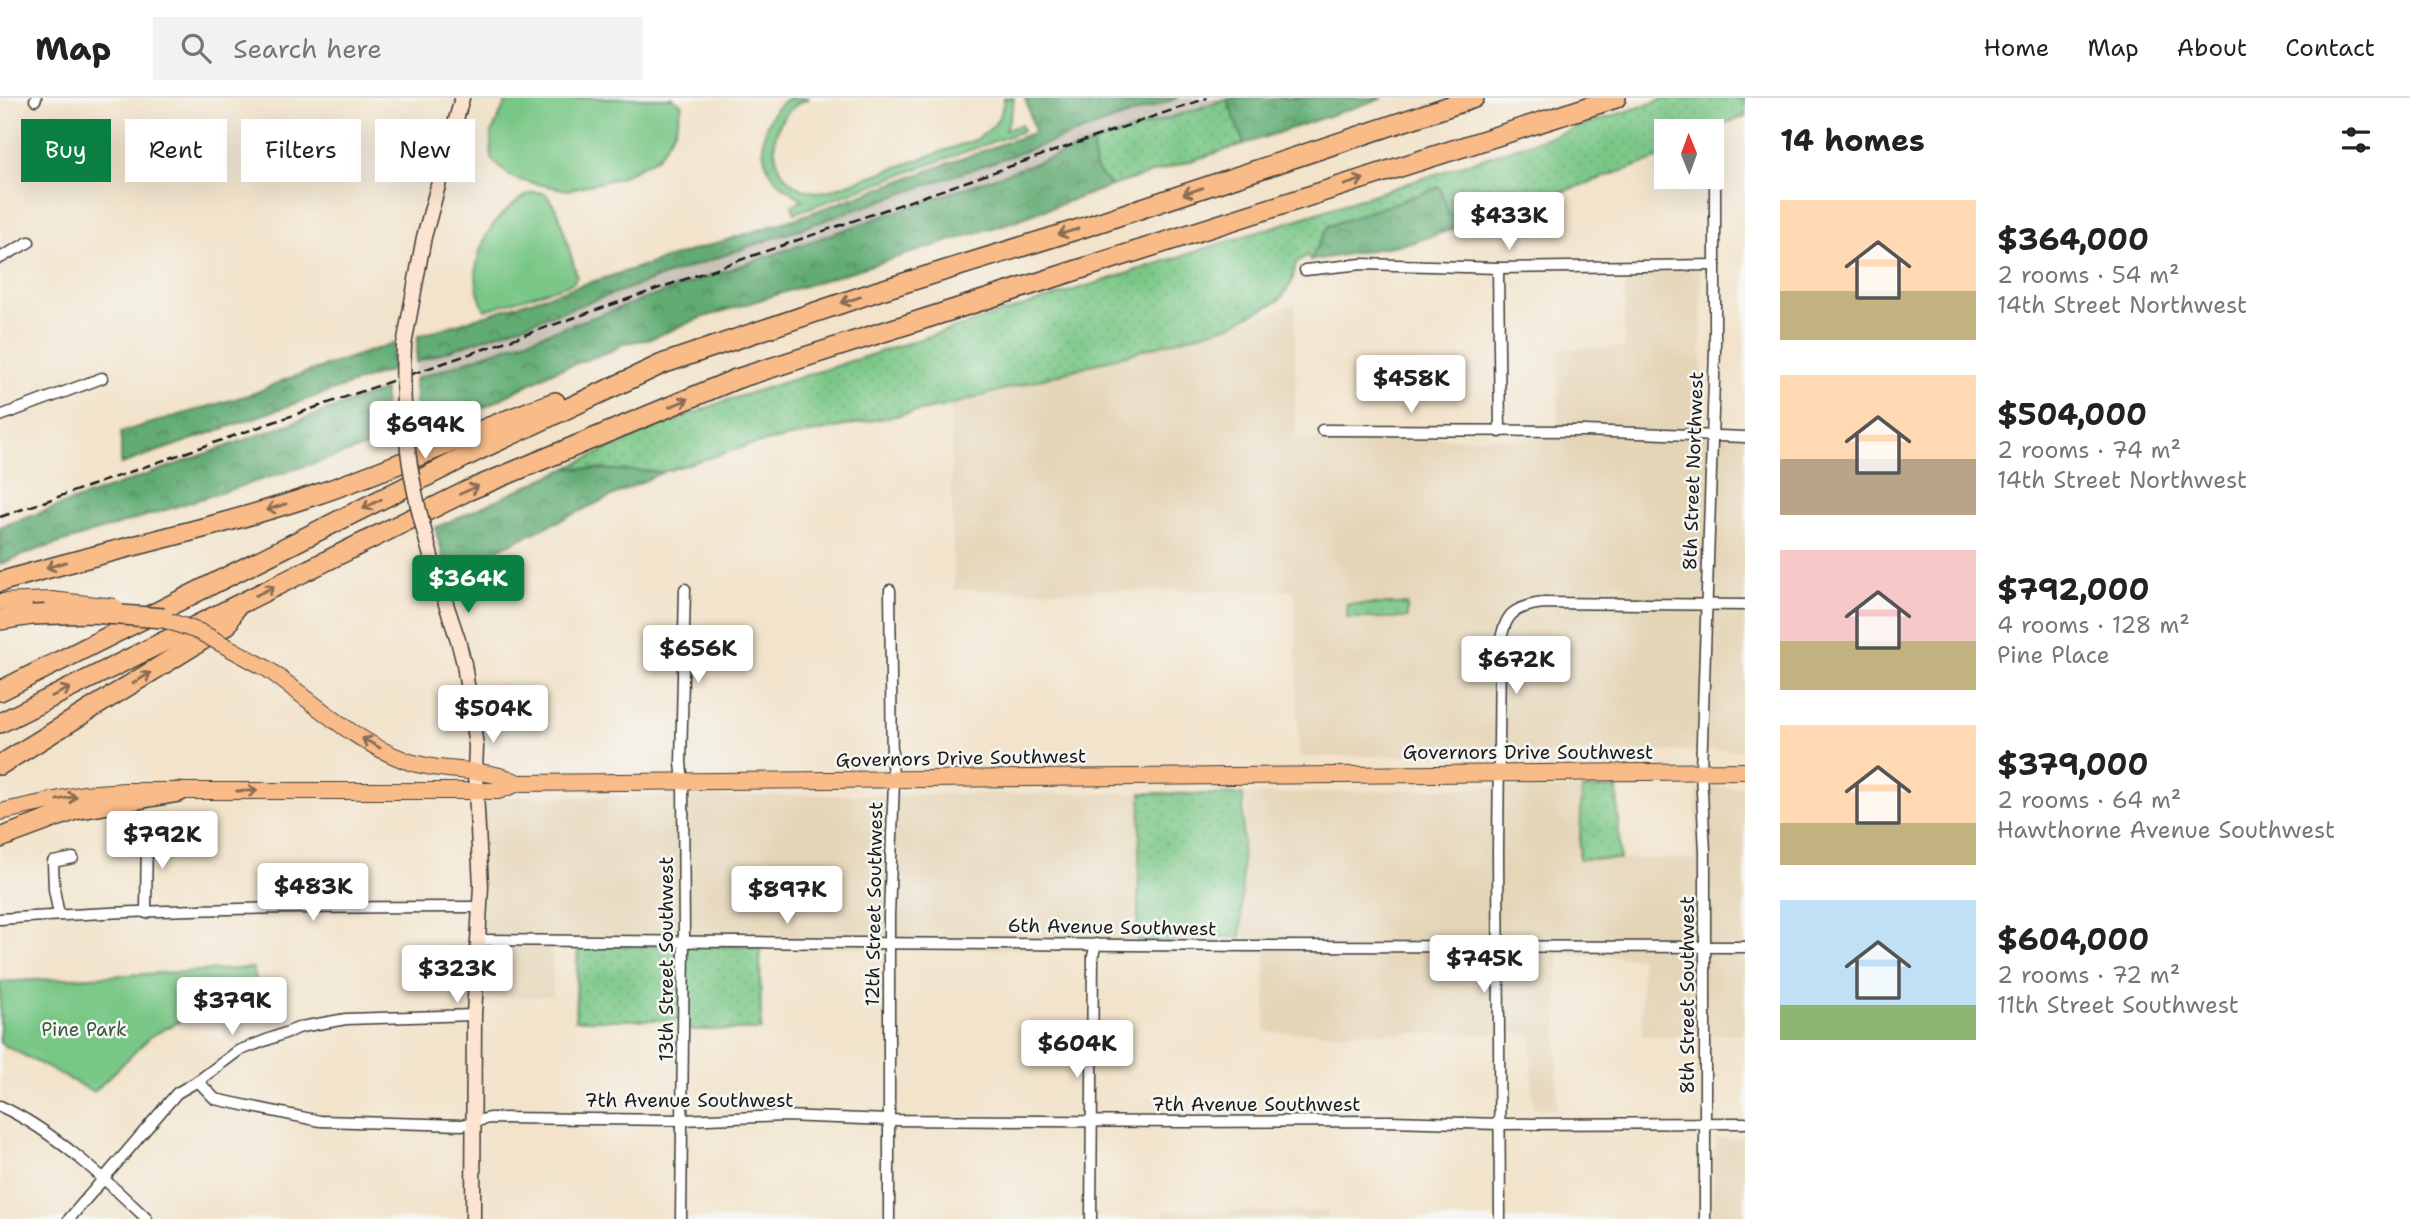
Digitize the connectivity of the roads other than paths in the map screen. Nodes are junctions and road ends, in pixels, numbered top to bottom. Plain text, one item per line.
1 (462, 98) edge
2 (1474, 98) edge
3 (1616, 98) edge
4 (1715, 189) edge
5 (29, 242) dead end
6 (0, 258) edge
7 (1715, 265) junction
8 (1498, 268) junction
9 (1305, 270) dead end
10 (662, 364) junction
11 (102, 378) dead end
12 (0, 416) edge
13 (1322, 430) dead end
14 (1500, 432) junction
15 (1712, 436) junction
16 (1745, 437) edge
17 (0, 582) edge
18 (685, 589) dead end
19 (890, 590) dead end
20 (0, 602) edge
21 (1706, 605) junction
22 (1745, 605) edge
23 (236, 606) junction
24 (164, 618) junction
25 (0, 620) edge
26 (0, 691) edge
27 (0, 723) edge
28 (0, 765) edge
29 (1745, 771) edge
30 (1701, 772) junction
31 (475, 773) junction
32 (1500, 773) junction
33 (894, 780) junction
34 (683, 782) junction
35 (519, 783) junction
36 (477, 791) junction
37 (179, 792) junction
38 (0, 812) edge
39 (146, 828) dead end
40 (0, 838) edge
41 (73, 858) dead end
42 (480, 907) junction
43 (146, 913) junction
44 (59, 915) junction
45 (0, 919) edge
46 (478, 940) junction
47 (684, 941) junction
48 (889, 943) junction
49 (1096, 944) junction
50 (1499, 947) junction
51 (1705, 947) junction
52 (1745, 947) edge
53 (474, 1015) junction
54 (198, 1081) junction
55 (0, 1106) edge
56 (889, 1120) junction
57 (682, 1121) junction
58 (1093, 1121) junction
59 (474, 1122) junction
60 (1704, 1122) junction
61 (1500, 1124) junction
62 (1745, 1124) edge
63 (104, 1178) junction
64 (69, 1219) edge
65 (147, 1219) edge
66 (473, 1219) edge
67 (681, 1219) edge
68 (889, 1219) edge
69 (1091, 1219) edge
70 (1500, 1219) edge
71 (1705, 1219) edge

1 - 31 street, bridge
2 -> 10 highway
23 -> 3 highway
4 - 7 street, 8th Street Northwest
5 - 6 street
7 - 8 street
7 - 15 street, 8th Street Northwest
8 - 9 street
8 - 14 street
10 -> 17 highway
10 -> 26 highway
11 - 12 street
13 - 14 street
14 - 15 street
15 - 16 street
15 - 21 street, 8th Street Northwest
18 - 34 street, 13th Street Southwest
19 - 33 street, 12th Street Southwest
20 - 24 main road, bridge
21 - 22 street
21 - 30 street, 8th Street Northwest
21 - 32 street
27 -> 23 highway
28 -> 23 highway
24 - 25 highway, bridge
31 -> 24 main road, bridge
29 - 30 main road, Governors Drive Southwest
30 - 32 main road, Governors Drive Southwest
30 - 51 street, 8th Street Southwest
31 - 35 main road
31 - 36 street
32 - 33 main road, Governors Drive Southwest
32 - 50 street
33 - 34 main road, Governors Drive Southwest
33 - 48 street, 12th Street Southwest
34 - 35 main road, Governors Drive Southwest
34 - 47 street, 13th Street Southwest
35 - 36 main road, Governors Drive Southwest
37 -> 36 main road, Governors Drive Southwest
36 - 42 street
38 -> 37 main road, Governors Drive Southwest
37 - 40 highway
39 - 43 street
41 - 44 street
42 - 43 street
42 - 46 street
43 - 44 street
44 - 45 street
46 - 47 street, 6th Avenue Southwest
46 - 53 street
47 - 48 street, 6th Avenue Southwest
47 - 57 street, 13th Street Southwest
48 - 49 street, 6th Avenue Southwest
48 - 56 street, 12th Street Southwest
49 - 50 street, 6th Avenue Southwest
49 - 58 street
50 - 51 street, 6th Avenue Southwest
50 - 61 street
51 - 52 street, 6th Avenue Southwest
51 - 60 street, 8th Street Southwest
53 - 54 street
53 - 59 street
54 - 59 street, 7th Avenue Southwest
54 - 63 street
55 - 63 street
56 - 57 street, 7th Avenue Southwest
56 - 58 street, 7th Avenue Southwest
56 - 68 street, 12th Street Southwest
57 - 59 street, 7th Avenue Southwest
57 - 67 street, 13th Street Southwest
58 - 61 street, 7th Avenue Southwest
58 - 69 street
59 - 66 street
60 - 61 street, 7th Avenue Southwest
60 - 62 street, 7th Avenue Southwest
60 - 71 street, 8th Street Southwest
61 - 70 street
63 - 64 street
63 - 65 street

